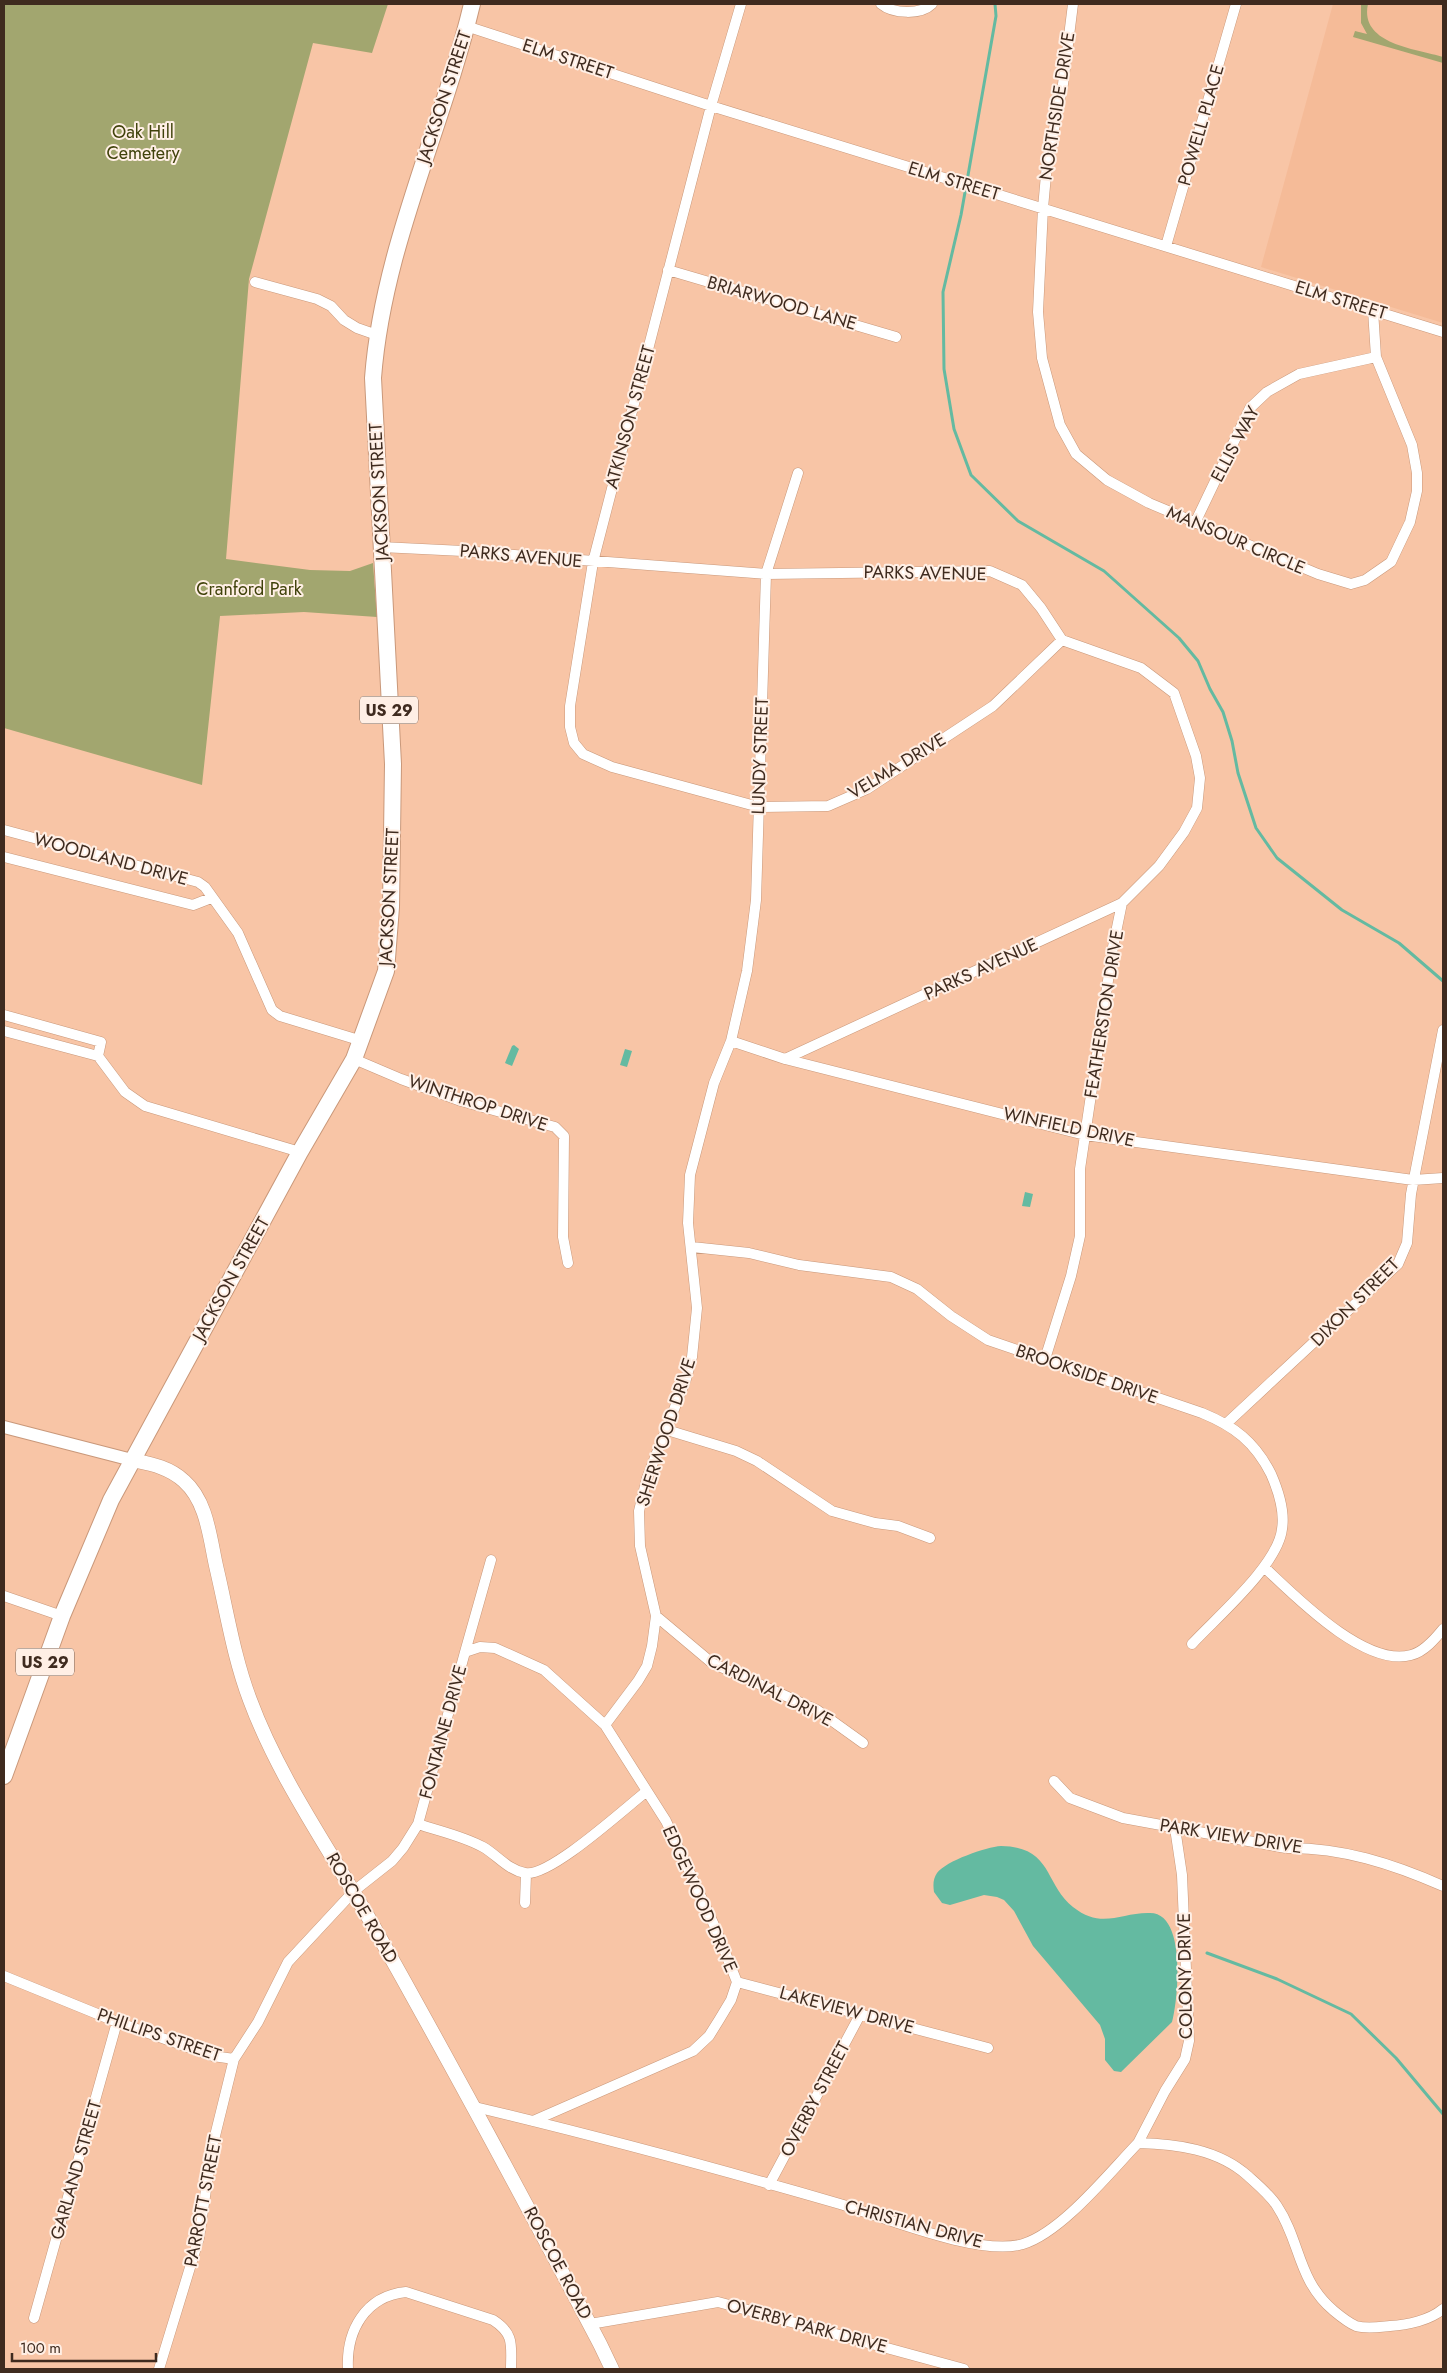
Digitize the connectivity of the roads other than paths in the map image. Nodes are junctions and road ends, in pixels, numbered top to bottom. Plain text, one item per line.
1 (472, 4) edge
2 (742, 4) edge
3 (881, 4) edge
4 (932, 4) edge
5 (1073, 4) edge
6 (1236, 4) edge
7 (466, 26) junction
8 (711, 106) junction
9 (1043, 208) junction
10 (1166, 246) junction
11 (668, 270) junction
12 (255, 282) dead end
13 (1373, 310) junction
14 (1443, 332) edge
15 (377, 334) junction
16 (896, 337) dead end
17 (1376, 357) junction
18 (798, 473) dead end
19 (1195, 523) junction
20 (381, 547) junction
21 (593, 562) junction
22 (766, 574) junction
23 (1062, 640) junction
24 (571, 732) joint
25 (759, 807) junction
26 (4, 830) edge
27 (4, 857) edge
28 (211, 898) junction
29 (1122, 903) junction
30 (4, 1015) edge
31 (1443, 1030) edge
32 (4, 1031) edge
33 (362, 1041) junction
34 (731, 1042) junction
35 (98, 1056) junction
36 (354, 1059) junction
37 (785, 1060) junction
38 (1085, 1135) junction
39 (300, 1152) junction
40 (1443, 1178) edge
41 (1413, 1180) junction
42 (692, 1247) junction
43 (568, 1264) dead end
44 (1045, 1359) junction
45 (1227, 1423) junction
46 (4, 1426) edge
47 (667, 1430) junction
48 (132, 1460) junction
49 (930, 1538) dead end
50 (491, 1560) dead end
51 (1264, 1567) junction
52 (4, 1596) edge
53 (62, 1616) junction
54 (656, 1616) junction
55 (1443, 1629) edge
56 (1192, 1644) dead end
57 (465, 1652) junction
58 (606, 1725) junction
59 (863, 1743) dead end
60 (4, 1776) edge
61 (1054, 1781) dead end
62 (647, 1791) junction
63 (418, 1824) junction
64 (1175, 1828) junction
65 (526, 1874) junction
66 (1443, 1886) edge
67 (354, 1891) junction
68 (525, 1903) dead end
69 (4, 1976) edge
70 (737, 1982) junction
71 (861, 2013) junction
72 (117, 2022) junction
73 (988, 2048) dead end
74 (234, 2059) junction
75 (475, 2107) junction
76 (533, 2121) junction
77 (1138, 2143) junction
78 (770, 2185) junction
79 (1443, 2309) edge
80 (34, 2318) dead end
81 (590, 2324) junction
82 (159, 2369) edge
83 (348, 2369) edge
84 (511, 2369) edge
85 (612, 2369) edge
86 (964, 2369) edge

1 - 7 main road, JACKSON STREET / US 29
2 - 8 street, ATKINSON STREET
3 - 4 street
5 - 9 street, NORTHSIDE DRIVE
6 - 10 street, POWELL PLACE
7 - 8 street, ELM STREET
7 - 15 main road, JACKSON STREET / US 29
8 - 9 street, ELM STREET
8 - 11 street, ATKINSON STREET
9 - 10 street, ELM STREET
9 - 19 street, MANSOUR CIRCLE
10 - 13 street, ELM STREET
11 - 16 street, BRIARWOOD LANE
11 - 21 street, ATKINSON STREET
12 - 15 street
13 - 14 street, ELM STREET
13 - 17 street, MANSOUR CIRCLE
15 - 20 main road, JACKSON STREET / US 29
17 - 19 street, ELLIS WAY
17 - 19 street, MANSOUR CIRCLE
18 - 22 street, LUNDY STREET
20 - 21 street, PARKS AVENUE
20 - 33 main road, JACKSON STREET / US 29
21 - 22 street, PARKS AVENUE
21 - 24 street, ATKINSON STREET
22 - 23 street, PARKS AVENUE
22 - 25 street, LUNDY STREET
23 - 25 street, VELMA DRIVE
23 - 29 street, PARKS AVENUE
24 - 25 street, VELMA DRIVE
25 - 34 street, LUNDY STREET
26 - 28 street, WOODLAND DRIVE
27 - 28 street, WOODLAND DRIVE
28 - 33 street, WOODLAND DRIVE
29 - 37 street, PARKS AVENUE
29 - 38 street, FEATHERSTON DRIVE
30 - 35 street
31 - 41 street, DIXON STREET
32 - 35 street
33 - 36 main road, JACKSON STREET / US 29
34 - 37 street, WINFIELD DRIVE
34 - 42 street, SHERWOOD DRIVE
35 - 39 street
36 - 39 main road, JACKSON STREET / US 29
36 - 43 street, WINTHROP DRIVE
37 - 38 street, WINFIELD DRIVE
38 - 41 street, WINFIELD DRIVE
38 - 44 street, FEATHERSTON DRIVE
39 - 48 main road, JACKSON STREET / US 29
40 - 41 street, WINFIELD DRIVE
41 - 45 street, DIXON STREET
42 - 44 street, BROOKSIDE DRIVE
42 - 47 street, SHERWOOD DRIVE
44 - 45 street, BROOKSIDE DRIVE
45 - 51 street, BROOKSIDE DRIVE
46 - 48 street
47 - 49 street
47 - 54 street, SHERWOOD DRIVE
48 - 53 main road, JACKSON STREET / US 29
48 - 67 main road, ROSCOE ROAD
50 - 57 street
51 - 55 street
51 - 56 street, BROOKSIDE DRIVE
52 - 53 street
53 - 60 main road, JACKSON STREET / US 29
54 - 58 street, SHERWOOD DRIVE
54 - 59 street, CARDINAL DRIVE
57 - 58 street, FONTAINE DRIVE
57 - 63 street, FONTAINE DRIVE
58 - 62 street, EDGEWOOD DRIVE
61 - 64 street, PARK VIEW DRIVE
62 - 65 street
62 - 70 street, EDGEWOOD DRIVE
63 - 65 street
63 - 67 street, FONTAINE DRIVE
64 - 66 street, PARK VIEW DRIVE
64 - 77 street, COLONY DRIVE
65 - 68 street
67 - 74 street, PHILLIPS STREET
67 - 75 main road, ROSCOE ROAD
69 - 72 street, PHILLIPS STREET
70 - 71 street, LAKEVIEW DRIVE
70 - 76 street, EDGEWOOD DRIVE
71 - 73 street, LAKEVIEW DRIVE
71 - 78 street, OVERBY STREET
72 - 74 street, PHILLIPS STREET
72 - 80 street, GARLAND STREET
74 - 82 street, PARROTT STREET
75 - 76 street, CHRISTIAN DRIVE
75 - 81 main road, ROSCOE ROAD
76 - 78 street, CHRISTIAN DRIVE
77 - 78 street, CHRISTIAN DRIVE
77 - 79 street
81 - 85 main road, ROSCOE ROAD
81 - 86 street, OVERBY PARK DRIVE
83 - 84 street

